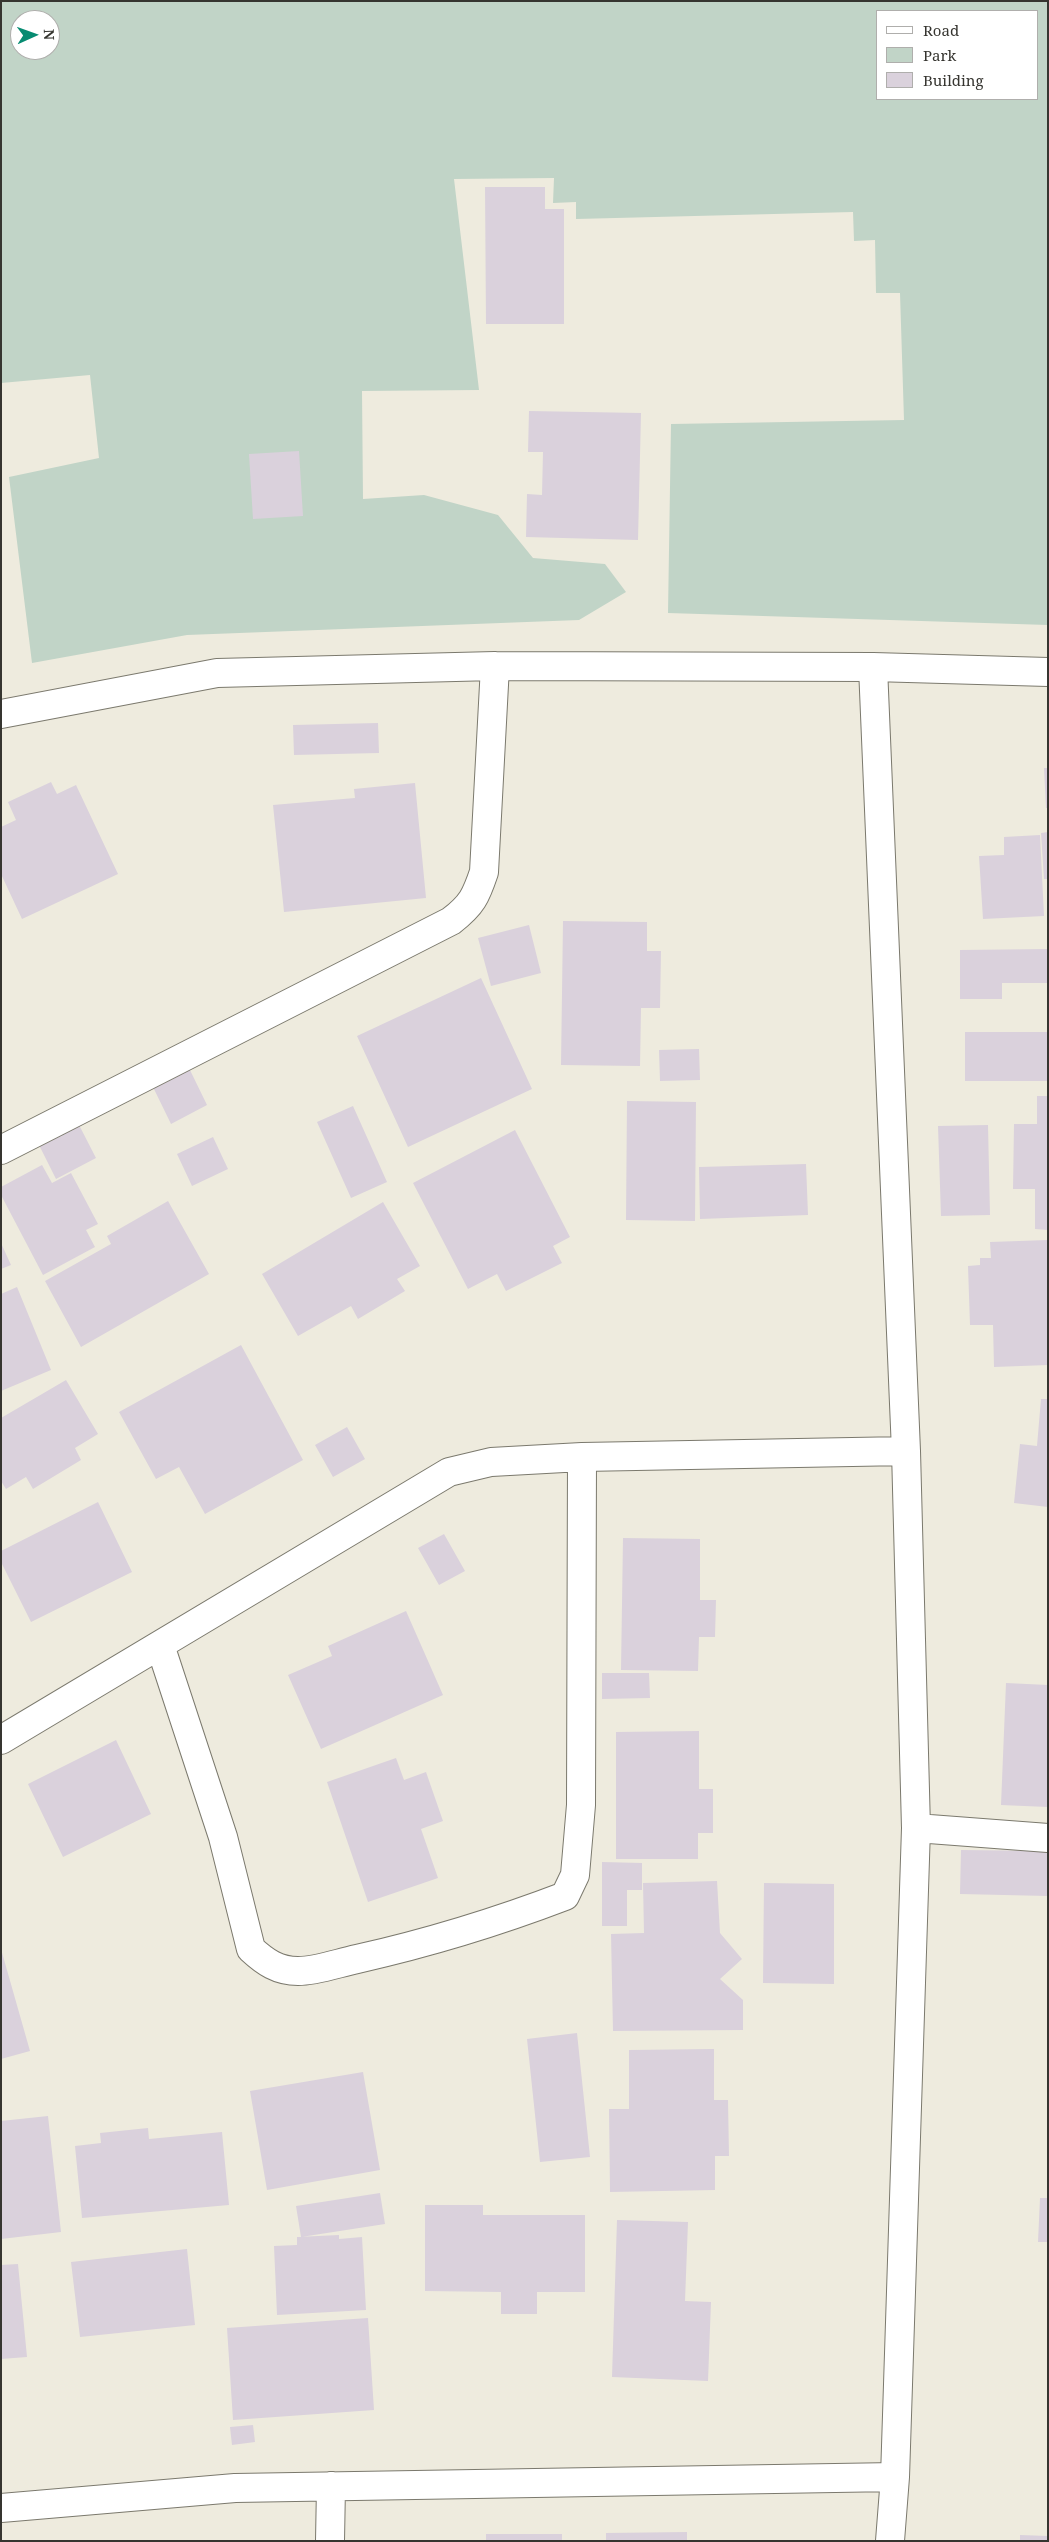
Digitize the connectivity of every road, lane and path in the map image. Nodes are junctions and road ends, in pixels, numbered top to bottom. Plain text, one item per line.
1 (495, 666) junction
2 (873, 667) junction
3 (1048, 672) edge
4 (1, 714) edge
5 (1, 1150) edge
6 (906, 1451) junction
7 (582, 1457) junction
8 (160, 1645) junction
9 (1, 1740) edge
10 (916, 1828) junction
11 (1048, 1838) edge
12 (895, 2477) junction
13 (330, 2486) junction
14 (1, 2508) edge
15 (330, 2541) edge
16 (890, 2541) edge

1 - 2 street
1 - 4 street
1 - 5 street
2 - 3 street
2 - 6 street
6 - 7 street
6 - 10 street
7 - 8 street
7 - 8 street
8 - 9 street
10 - 11 street
10 - 12 street
12 - 13 street
12 - 16 street
13 - 14 street
13 - 15 street

